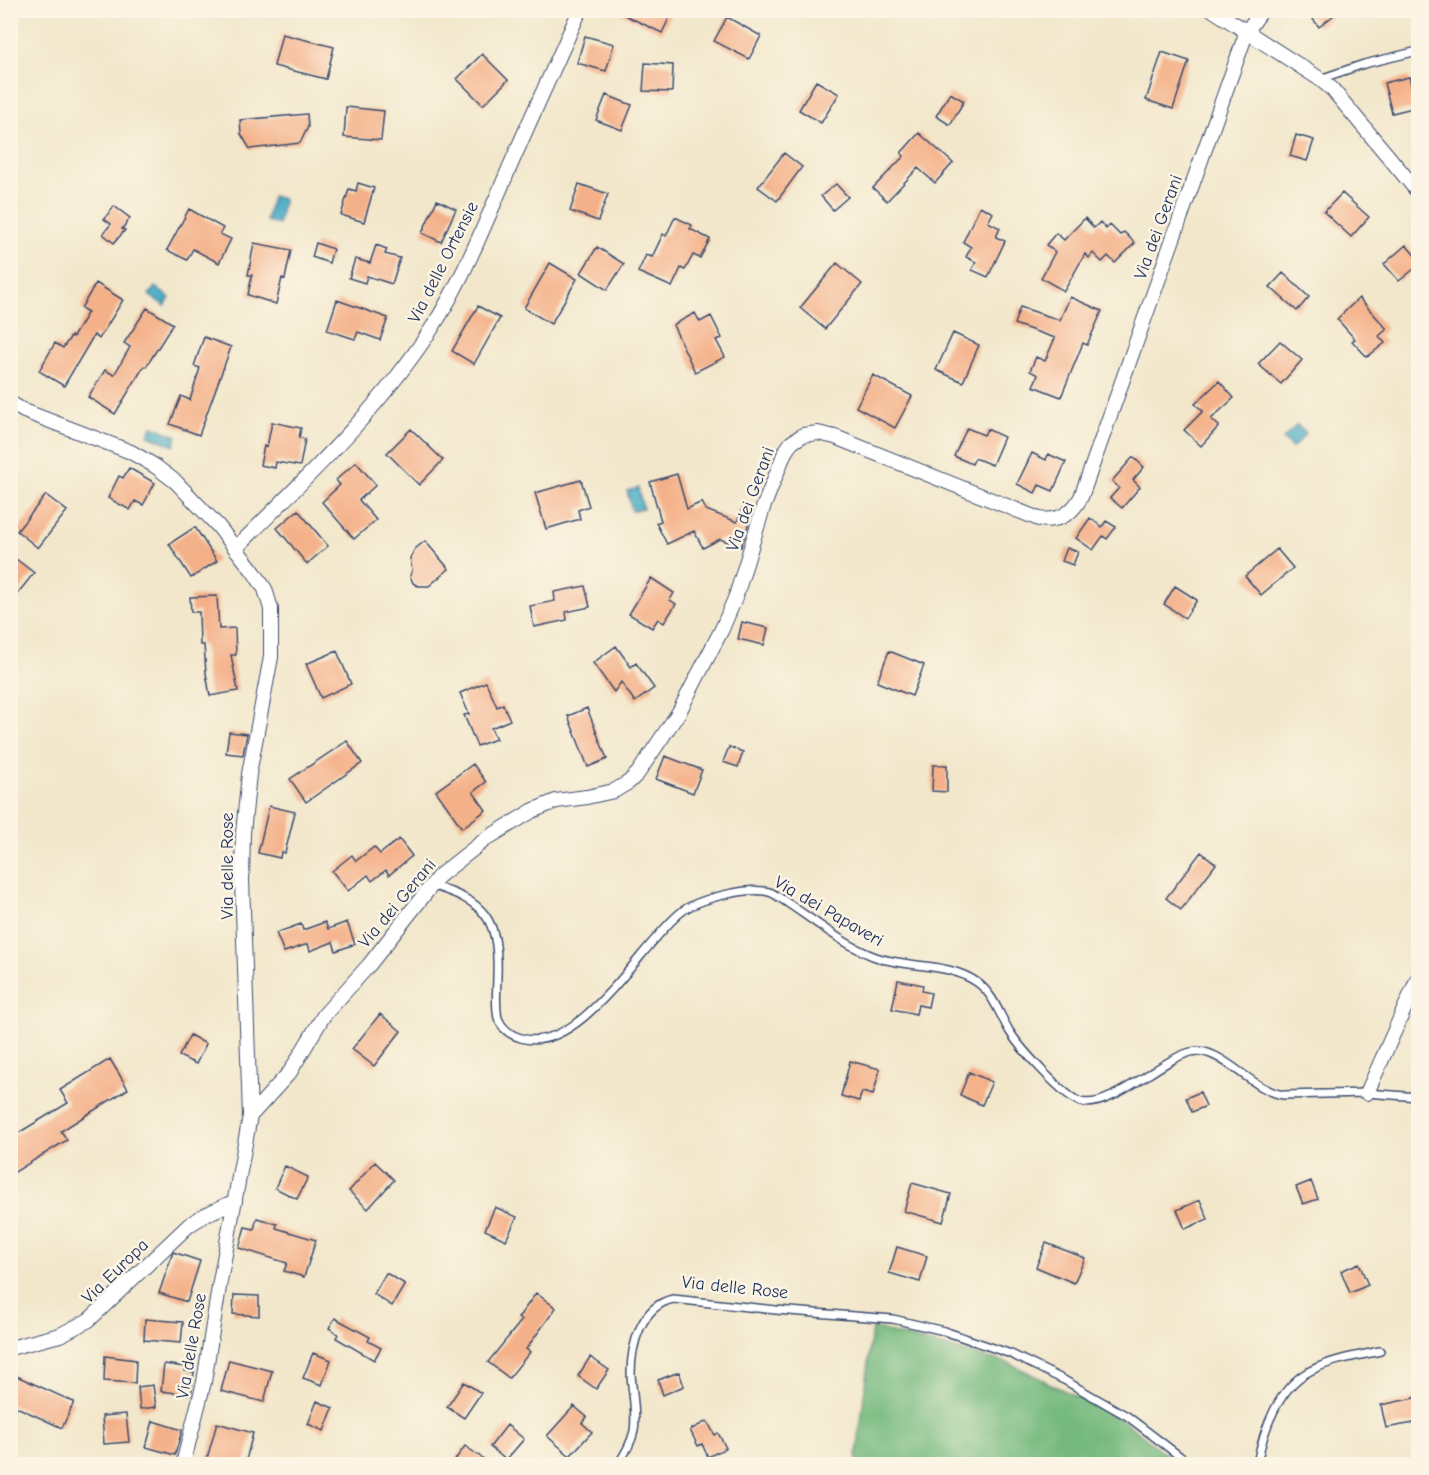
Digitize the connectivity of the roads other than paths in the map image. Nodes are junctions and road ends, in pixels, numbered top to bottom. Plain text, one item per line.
1 (580, 10) edge
2 (1213, 10) edge
3 (1262, 10) edge
4 (1247, 31) junction
5 (1419, 51) edge
6 (1320, 79) junction
7 (1419, 192) edge
8 (10, 403) edge
9 (236, 548) junction
10 (430, 885) junction
11 (1419, 978) edge
12 (1367, 1093) junction
13 (1419, 1097) edge
14 (250, 1116) junction
15 (235, 1201) junction
16 (10, 1348) edge
17 (1380, 1351) dead end
18 (183, 1464) edge
19 (618, 1464) edge
20 (1190, 1464) edge
21 (1257, 1464) edge

1 - 9 street, Via delle Ortensie
2 - 4 street
3 - 4 street, Via dei Gerani
4 - 6 street
4 - 10 street, Via dei Gerani
5 - 6 lane
6 - 7 street
8 - 9 street, Via delle Rose
9 - 14 street, Via delle Rose
10 - 12 lane, Via dei Papaveri
10 - 14 street, Via dei Gerani
11 - 12 street
12 - 13 lane, Via dei Papaveri
14 - 15 street, Via delle Rose
15 - 16 street, Via Europa
15 - 18 street, Via delle Rose
17 - 21 lane
19 - 20 lane, Via delle Rose

